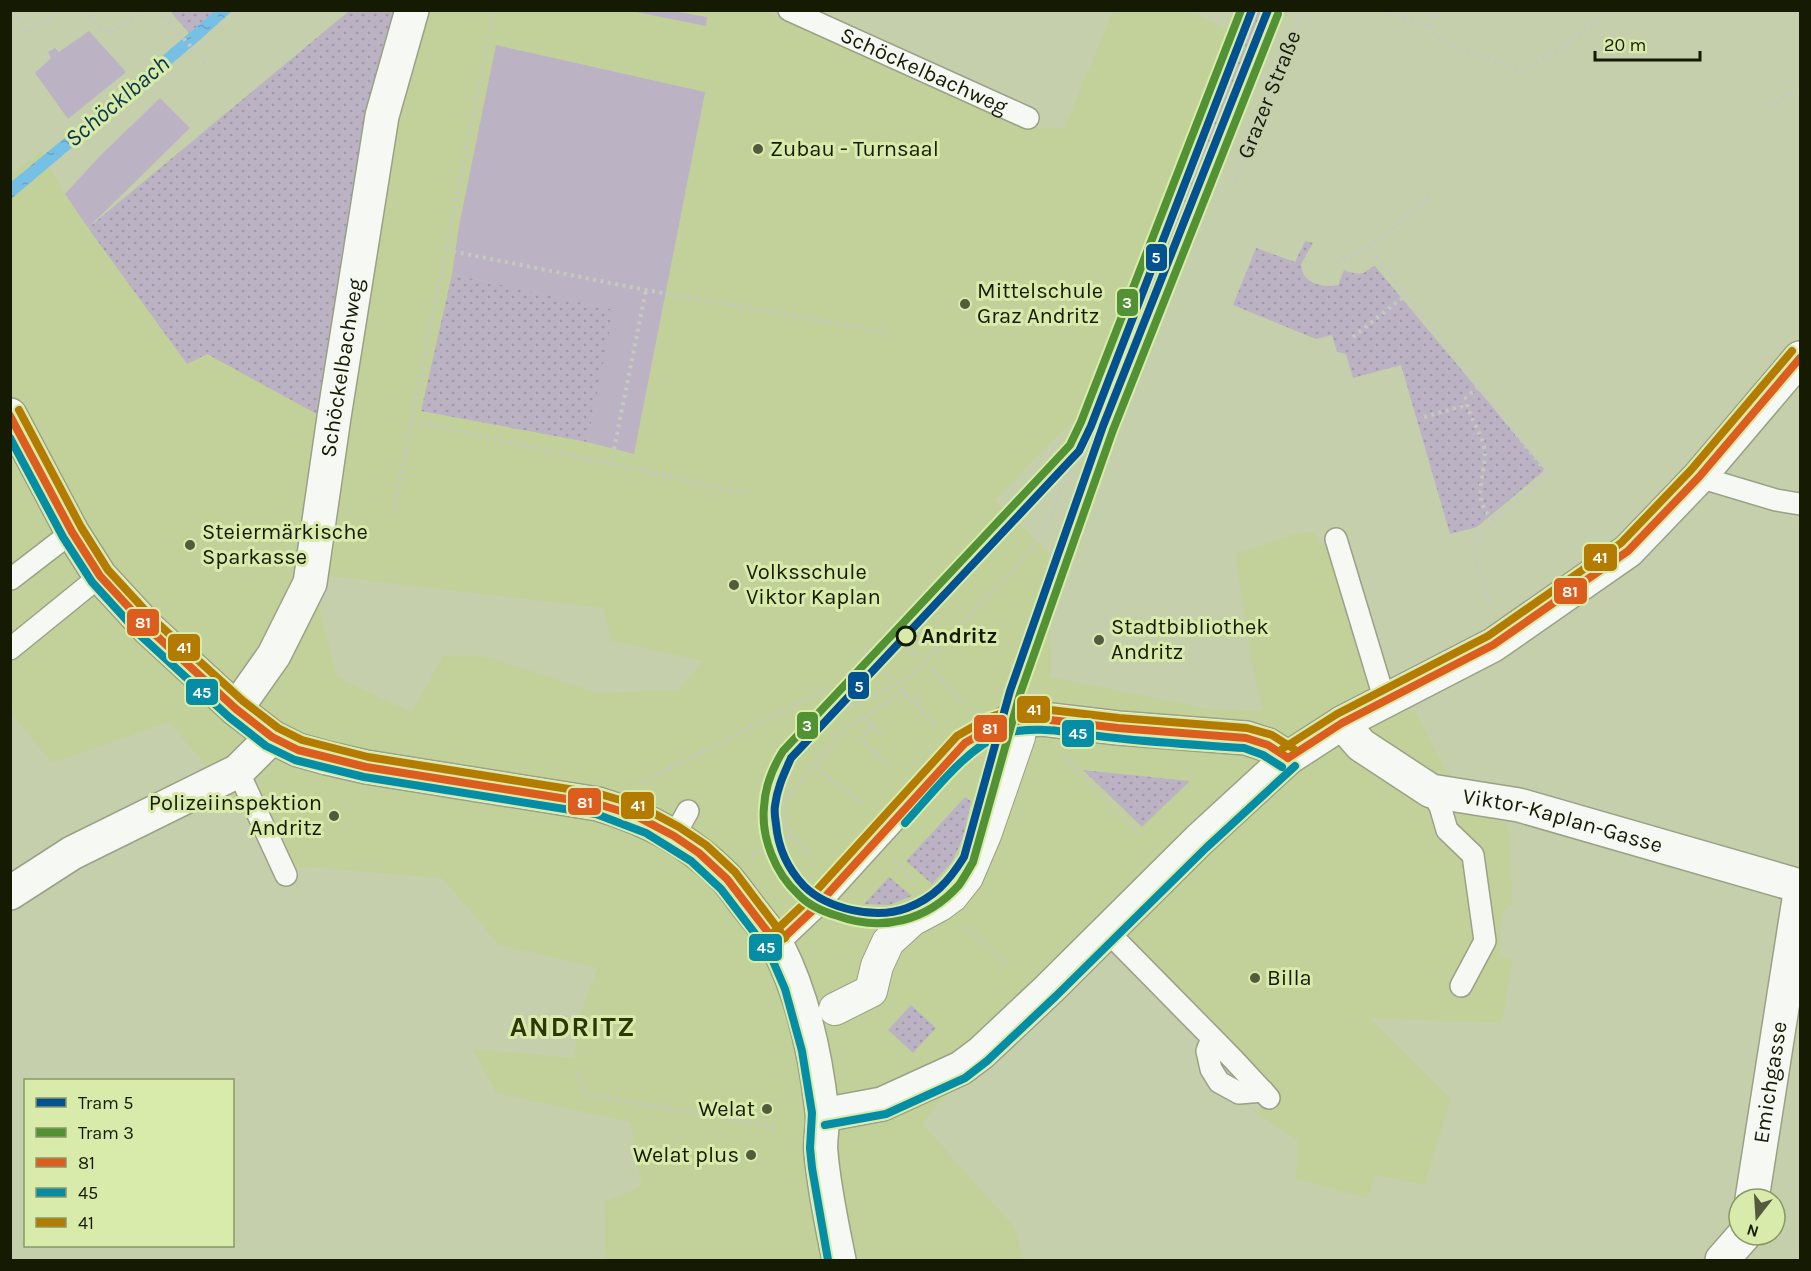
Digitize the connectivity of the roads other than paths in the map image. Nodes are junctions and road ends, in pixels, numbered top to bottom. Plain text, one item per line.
1 (412, 10) edge
2 (789, 10) edge
3 (1028, 118) dead end
4 (1800, 358) edge
5 (10, 415) edge
6 (1699, 477) junction
7 (1800, 504) edge
8 (72, 532) junction
9 (1336, 539) dead end
10 (100, 576) junction
11 (10, 578) edge
12 (10, 649) edge
13 (1385, 701) junction
14 (236, 710) junction
15 (1342, 723) junction
16 (1014, 735) junction
17 (272, 737) junction
18 (1288, 758) junction
19 (238, 771) junction
20 (1431, 791) junction
21 (286, 875) dead end
22 (1800, 886) edge
23 (10, 893) edge
24 (1800, 893) edge
25 (1107, 931) junction
26 (777, 944) junction
27 (1461, 986) dead end
28 (835, 1009) dead end
29 (1266, 1095) dead end
30 (823, 1115) junction
31 (1754, 1187) edge
32 (1734, 1247) edge
33 (839, 1260) edge
34 (1722, 1260) edge

1 - 14 street, Schöckelbachweg
2 - 3 lane, Schöckelbachweg
4 - 6 street
5 - 8 street
6 - 7 lane
6 - 13 street
8 - 10 street
8 - 11 lane
9 - 13 lane
10 - 12 lane
10 - 14 street
13 - 15 street
14 - 17 street
15 - 18 street
15 - 20 street, Viktor-Kaplan-Gasse
16 - 18 street
16 - 26 lane
16 - 28 street
17 - 19 street
17 - 26 street
18 - 25 street
19 - 21 lane
19 - 23 street
20 - 22 street, Viktor-Kaplan-Gasse
20 - 27 lane
24 - 31 street, Emichgasse
25 - 29 lane
25 - 30 street
26 - 30 street
30 - 33 street
32 - 34 street

